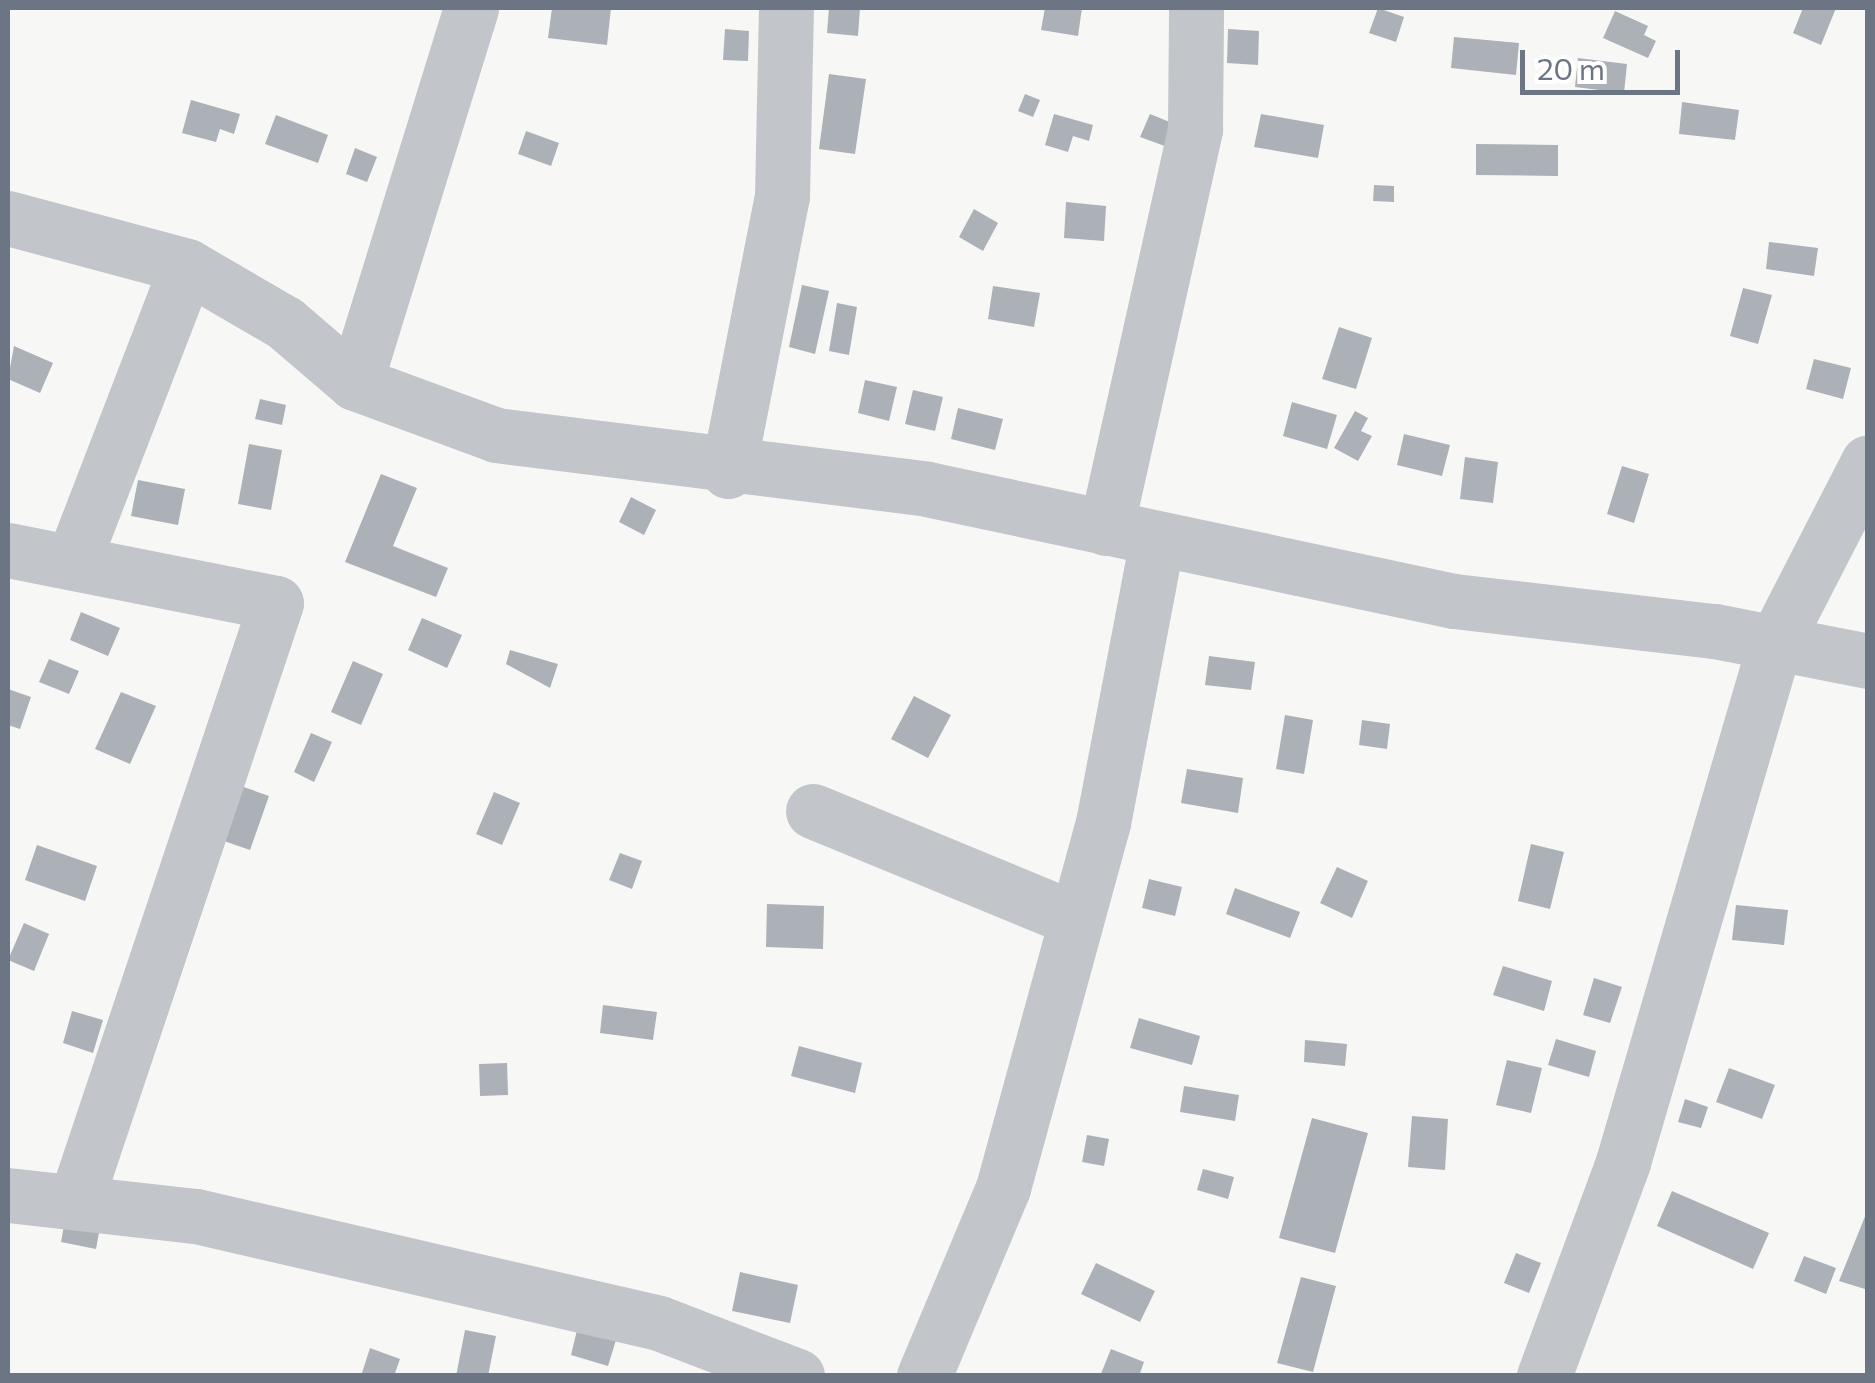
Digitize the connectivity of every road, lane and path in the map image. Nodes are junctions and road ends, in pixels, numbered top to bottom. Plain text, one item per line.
1 (470, 8) edge
2 (786, 8) edge
3 (1196, 8) edge
4 (8, 218) edge
5 (187, 266) junction
6 (355, 383) junction
7 (1868, 462) edge
8 (728, 471) junction
9 (1132, 533) junction
10 (8, 550) edge
11 (72, 561) junction
12 (1775, 643) junction
13 (1868, 661) edge
14 (813, 811) dead end
15 (1075, 919) junction
16 (8, 1199) edge
17 (76, 1200) junction
18 (797, 1376) edge
19 (924, 1376) edge
20 (1544, 1376) edge

1 - 6 street
2 - 8 street
3 - 9 street
4 - 5 street
5 - 6 street
5 - 11 street
6 - 8 street
7 - 12 street
8 - 9 street
9 - 12 street
9 - 15 street
10 - 11 street
11 - 17 street
12 - 13 street
12 - 20 street
14 - 15 street
15 - 19 street
16 - 17 street
17 - 18 street

